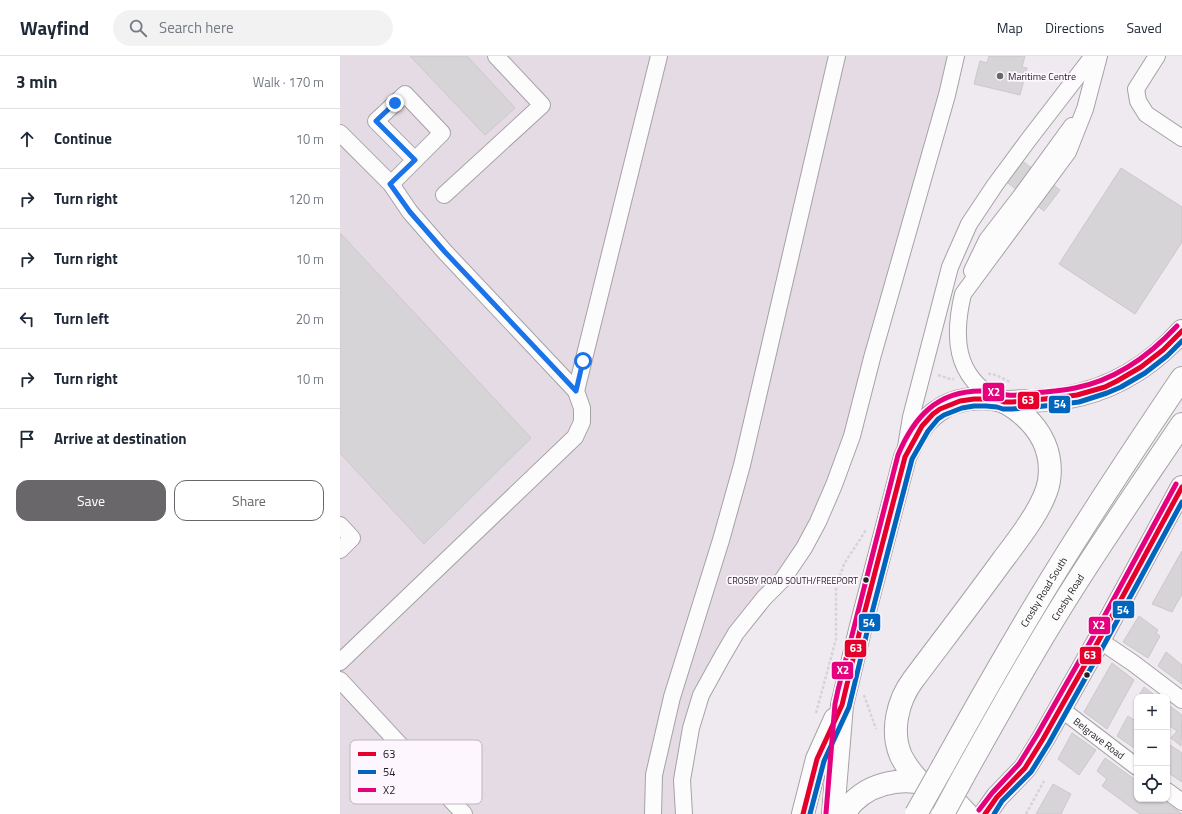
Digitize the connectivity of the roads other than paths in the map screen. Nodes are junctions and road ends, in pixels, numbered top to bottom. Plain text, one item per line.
1 (496, 56) edge
2 (659, 56) edge
3 (837, 56) edge
4 (956, 56) edge
5 (1093, 56) edge
6 (1099, 56) edge
7 (1157, 56) edge
8 (340, 133) edge
9 (1182, 138) edge
10 (415, 160) dead end
11 (390, 184) junction
12 (444, 195) dead end
13 (1182, 331) edge
14 (1182, 378) edge
15 (576, 391) junction
16 (1006, 395) junction
17 (1182, 424) edge
18 (905, 457) junction
19 (1182, 487) edge
20 (340, 525) edge
21 (340, 550) edge
22 (1099, 640) junction
23 (340, 662) edge
24 (340, 680) edge
25 (1182, 700) edge
26 (842, 705) junction
27 (1061, 709) junction
28 (396, 740) edge
29 (1136, 766) edge
30 (921, 783) junction
31 (1170, 793) edge
32 (1182, 802) edge
33 (455, 804) edge
34 (464, 814) edge
35 (653, 814) edge
36 (684, 814) edge
37 (803, 814) edge
38 (833, 814) edge
39 (844, 814) edge
40 (916, 814) edge
41 (943, 814) edge
42 (967, 814) edge
43 (985, 814) edge

1 - 12 street
2 - 15 street
3 - 35 street
4 - 36 street
5 - 18 street
6 - 16 street
7 - 9 street
8 - 11 street
10 - 11 street
11 - 15 street
13 - 16 highway
14 - 40 highway, Crosby Road South, bridge
15 - 23 street
16 - 18 highway
16 - 30 highway
17 - 41 highway, Crosby Road, bridge
18 - 26 highway
19 - 22 highway
20 - 21 street
22 - 25 street
22 - 27 highway
24 - 28 street
26 - 37 highway
26 - 38 highway
27 - 29 street, Belgrave Road
27 - 43 highway
30 - 39 highway
30 - 42 highway
31 - 32 street
33 - 34 street

